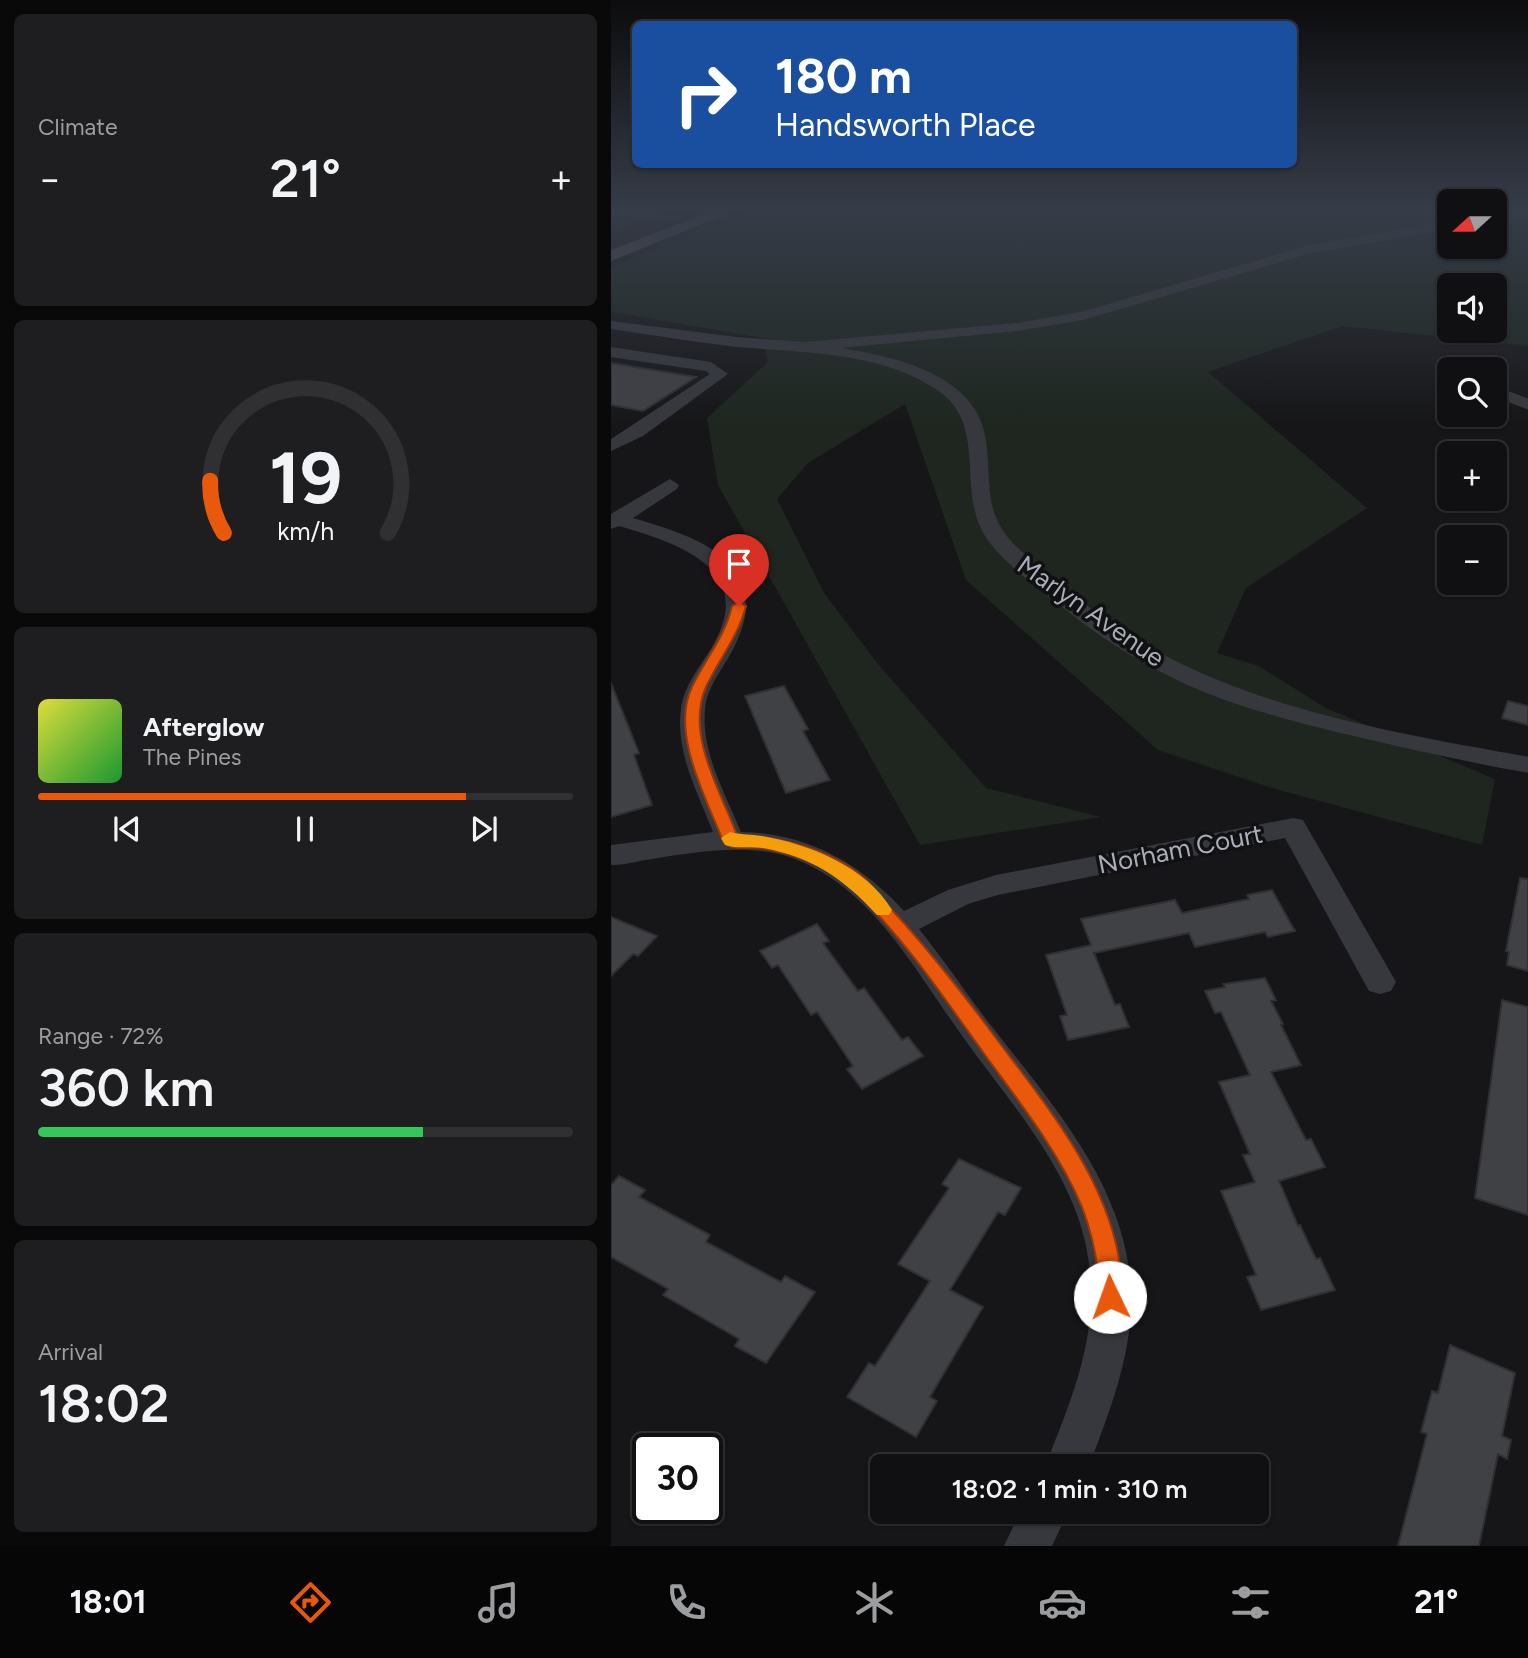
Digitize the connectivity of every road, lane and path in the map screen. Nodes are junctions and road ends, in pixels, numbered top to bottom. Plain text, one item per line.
1 (1195, 282) edge
2 (611, 325) edge
3 (805, 347) junction
4 (611, 352) edge
5 (720, 374) joint
6 (1507, 396) edge
7 (1528, 405) edge
8 (611, 426) edge
9 (637, 432) junction
10 (611, 446) edge
11 (671, 485) dead end
12 (614, 521) edge
13 (1525, 768) edge
14 (731, 841) junction
15 (616, 858) edge
16 (898, 926) junction
17 (1380, 982) dead end
18 (1071, 1454) edge
19 (1039, 1524) edge
20 (1027, 1546) edge

1 - 3 street
2 - 3 street
3 - 13 street, Marlyn Avenue
4 - 5 street
5 - 9 street
6 - 7 street
8 - 9 street
9 - 10 street
11 - 12 street
12 - 14 street
14 - 15 street
14 - 16 street
16 - 17 street, Norham Court
16 - 18 street
19 - 20 street

